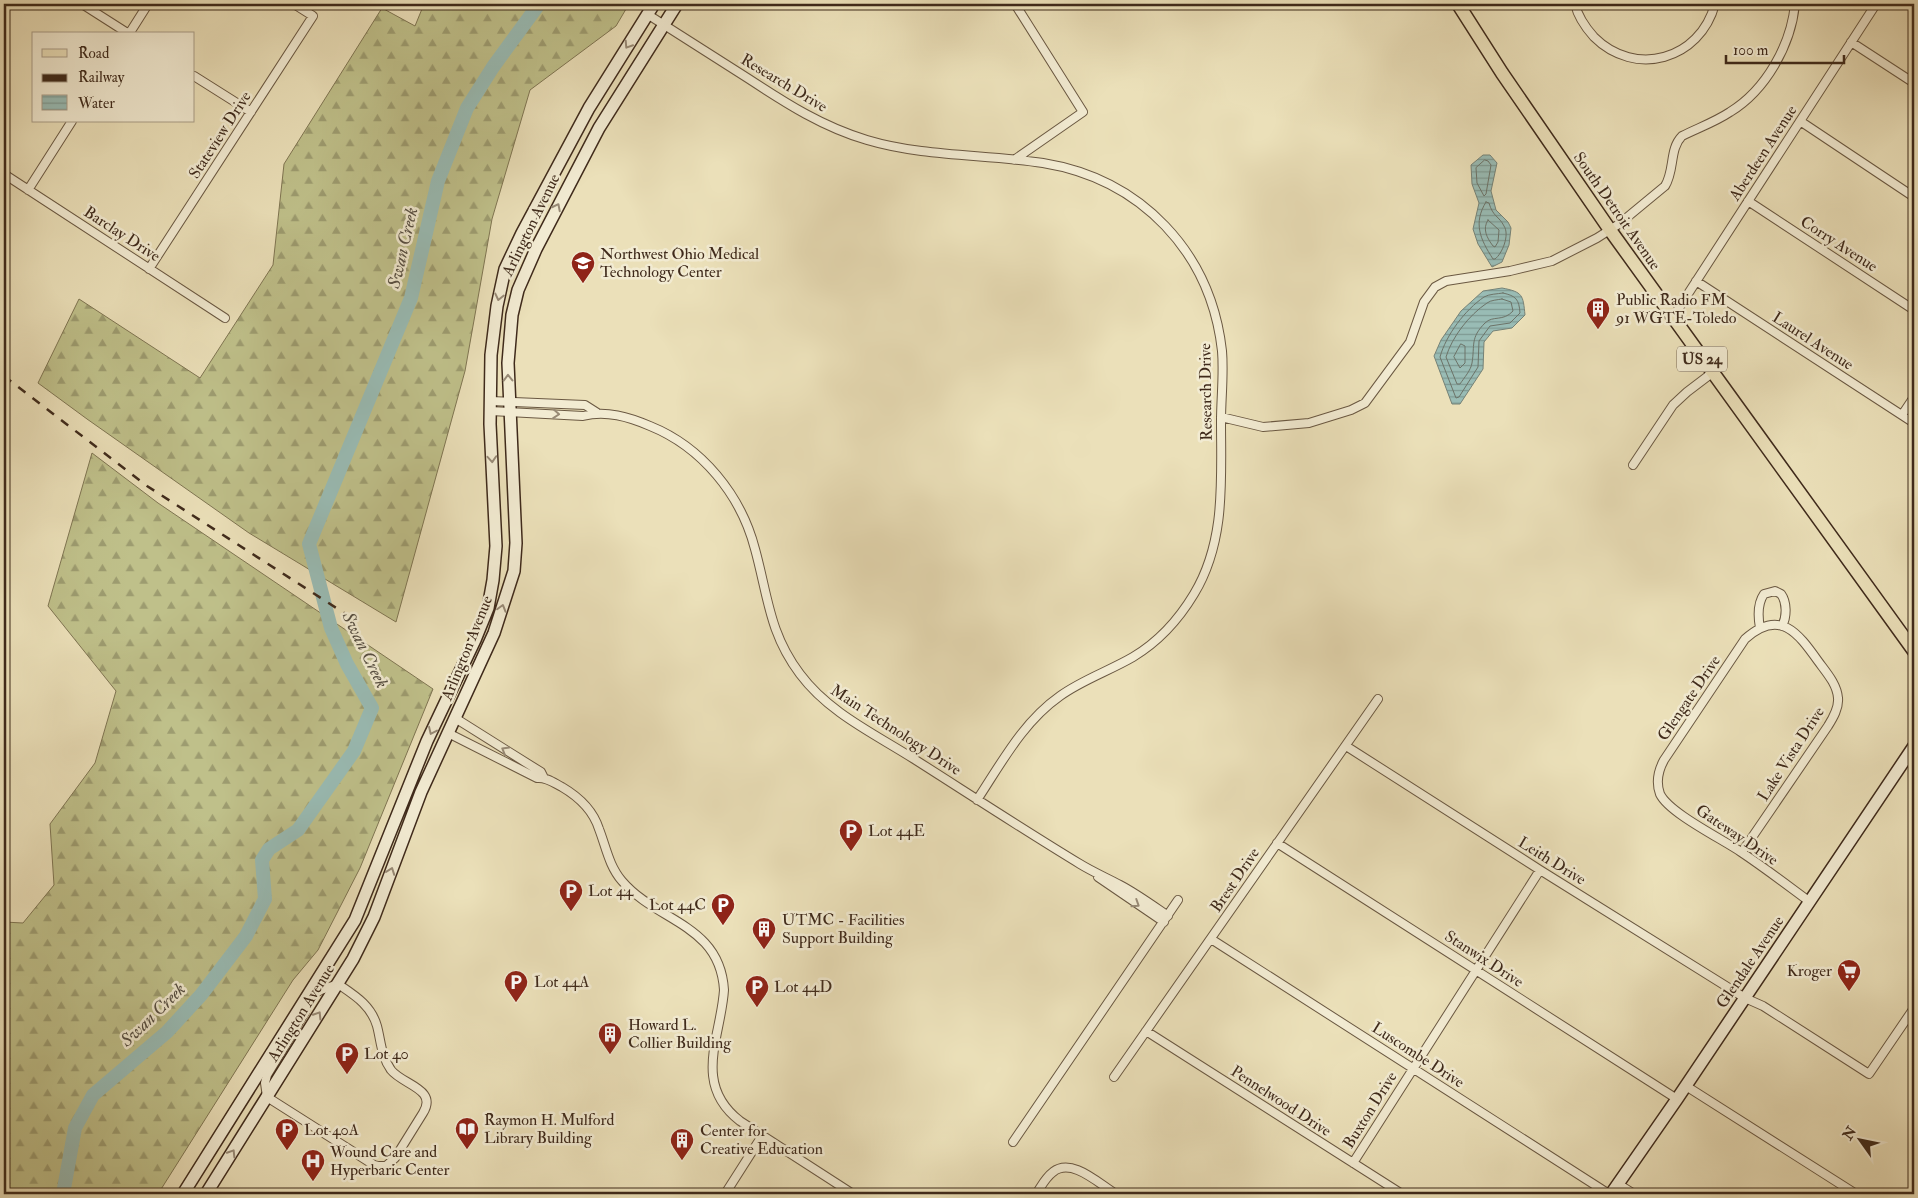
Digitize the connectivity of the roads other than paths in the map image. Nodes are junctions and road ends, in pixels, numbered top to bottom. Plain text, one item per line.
1 (82, 4) edge
2 (148, 4) edge
3 (294, 4) edge
4 (654, 4) edge
5 (678, 4) edge
6 (1015, 4) edge
7 (1458, 4) edge
8 (1575, 4) edge
9 (1715, 4) edge
10 (1796, 4) edge
11 (1876, 4) edge
12 (648, 14) junction
13 (664, 24) junction
14 (126, 32) edge
15 (130, 32) edge
16 (1851, 42) junction
17 (195, 77) edge
18 (1914, 83) edge
19 (251, 112) junction
20 (1800, 121) junction
21 (71, 122) edge
22 (1014, 160) junction
23 (4, 174) edge
24 (28, 190) junction
25 (1914, 197) edge
26 (1748, 201) junction
27 (1610, 230) junction
28 (150, 269) junction
29 (1696, 281) junction
30 (1914, 310) edge
31 (1673, 317) junction
32 (224, 318) dead end
33 (1712, 373) junction
34 (1914, 397) edge
35 (490, 406) junction
36 (509, 406) junction
37 (1902, 415) junction
38 (1221, 417) junction
39 (1914, 423) edge
40 (1633, 466) dead end
41 (488, 608) junction
42 (1782, 626) junction
43 (1756, 630) junction
44 (1914, 651) edge
45 (1378, 699) dead end
46 (455, 718) junction
47 (448, 733) junction
48 (1346, 746) junction
49 (1914, 746) edge
50 (544, 778) junction
51 (1658, 784) joint
52 (977, 800) junction
53 (1277, 843) junction
54 (1742, 852) junction
55 (1540, 870) junction
56 (1178, 900) dead end
57 (1810, 902) junction
58 (1166, 919) junction
59 (1211, 939) junction
60 (1476, 970) junction
61 (338, 984) junction
62 (307, 998) junction
63 (1745, 998) junction
64 (1914, 1008) edge
65 (1146, 1031) junction
66 (1413, 1068) junction
67 (1114, 1077) dead end
68 (1686, 1086) junction
69 (267, 1097) junction
70 (1677, 1099) junction
71 (762, 1136) junction
72 (1013, 1142) dead end
73 (1353, 1164) junction
74 (1618, 1184) junction
75 (183, 1194) edge
76 (206, 1194) edge
77 (725, 1194) edge
78 (853, 1194) edge
79 (1036, 1194) edge
80 (1116, 1194) edge
81 (1402, 1194) edge
82 (1610, 1194) edge
83 (1634, 1194) edge
84 (1856, 1194) edge

1 - 14 street
2 - 15 street
3 - 19 street, Stateview Drive
4 - 12 street, Arlington Avenue
5 - 13 street, Arlington Avenue
6 - 22 street
7 - 27 main road, South Detroit Avenue / US 24
8 - 9 street
10 - 27 street
11 - 16 street, Aberdeen Avenue
12 - 13 street, Research Drive
12 -> 35 street, Arlington Avenue
13 - 22 street, Research Drive
36 -> 13 street, Arlington Avenue
16 - 18 street
16 - 20 street, Aberdeen Avenue
17 - 19 street
19 - 28 street, Stateview Drive
20 - 25 street
20 - 26 street, Aberdeen Avenue
21 - 24 street
22 - 38 street, Research Drive
23 - 24 street, Barclay Drive
24 - 28 street, Barclay Drive
26 - 29 street, Aberdeen Avenue
26 - 30 street, Corry Avenue
27 - 31 main road, South Detroit Avenue / US 24
27 - 38 street
28 - 32 street, Barclay Drive
29 - 31 street, Aberdeen Avenue
29 - 37 street, Laurel Avenue
31 - 33 main road, South Detroit Avenue / US 24
33 - 40 street
33 - 44 main road, South Detroit Avenue / US 24
34 - 37 street
35 - 36 street, Main Technology Drive
35 -> 41 street, Arlington Avenue
46 -> 36 street, Arlington Avenue
36 - 52 street, Main Technology Drive
37 - 39 street, Laurel Avenue
38 - 52 street, Research Drive
41 - 47 street
41 -> 62 street, Arlington Avenue
42 - 43 street
42 - 43 street
42 - 54 street, Lake Vista Drive
43 - 51 street, Glengate Drive
45 - 48 street, Brest Drive
46 - 47 street, Arlington Avenue
50 -> 46 street
47 - 50 street
61 -> 47 street, Arlington Avenue
48 - 53 street, Brest Drive
48 - 55 street, Leith Drive
49 - 57 street, Glendale Avenue
50 - 71 street
51 - 54 street, Gateway Drive
52 - 58 street, Main Technology Drive
53 - 59 street, Brest Drive
53 - 60 street, Stanwix Drive
54 - 57 street, Gateway Drive
55 - 60 street, Buxton Drive
55 - 63 street, Leith Drive
56 - 58 street
57 - 63 street, Glendale Avenue
58 - 72 street
59 - 65 street, Brest Drive
59 - 66 street, Luscombe Drive
60 - 66 street, Buxton Drive
60 - 70 street, Stanwix Drive
61 - 62 street
69 -> 61 street, Arlington Avenue
61 - 69 street
62 - 69 street
62 - 75 street, Arlington Avenue
63 - 64 street, Leith Drive
63 - 68 street, Glendale Avenue
65 - 67 street, Brest Drive
65 - 73 street, Pennelwood Drive
66 - 73 street, Buxton Drive
66 - 82 street, Luscombe Drive
68 - 70 street, Glendale Avenue
68 - 84 street
76 -> 69 street, Arlington Avenue
70 - 74 street, Glendale Avenue
71 - 77 street
71 - 78 street
73 - 81 street, Pennelwood Drive
74 - 82 street, Glendale Avenue
74 - 83 street
79 - 80 street

